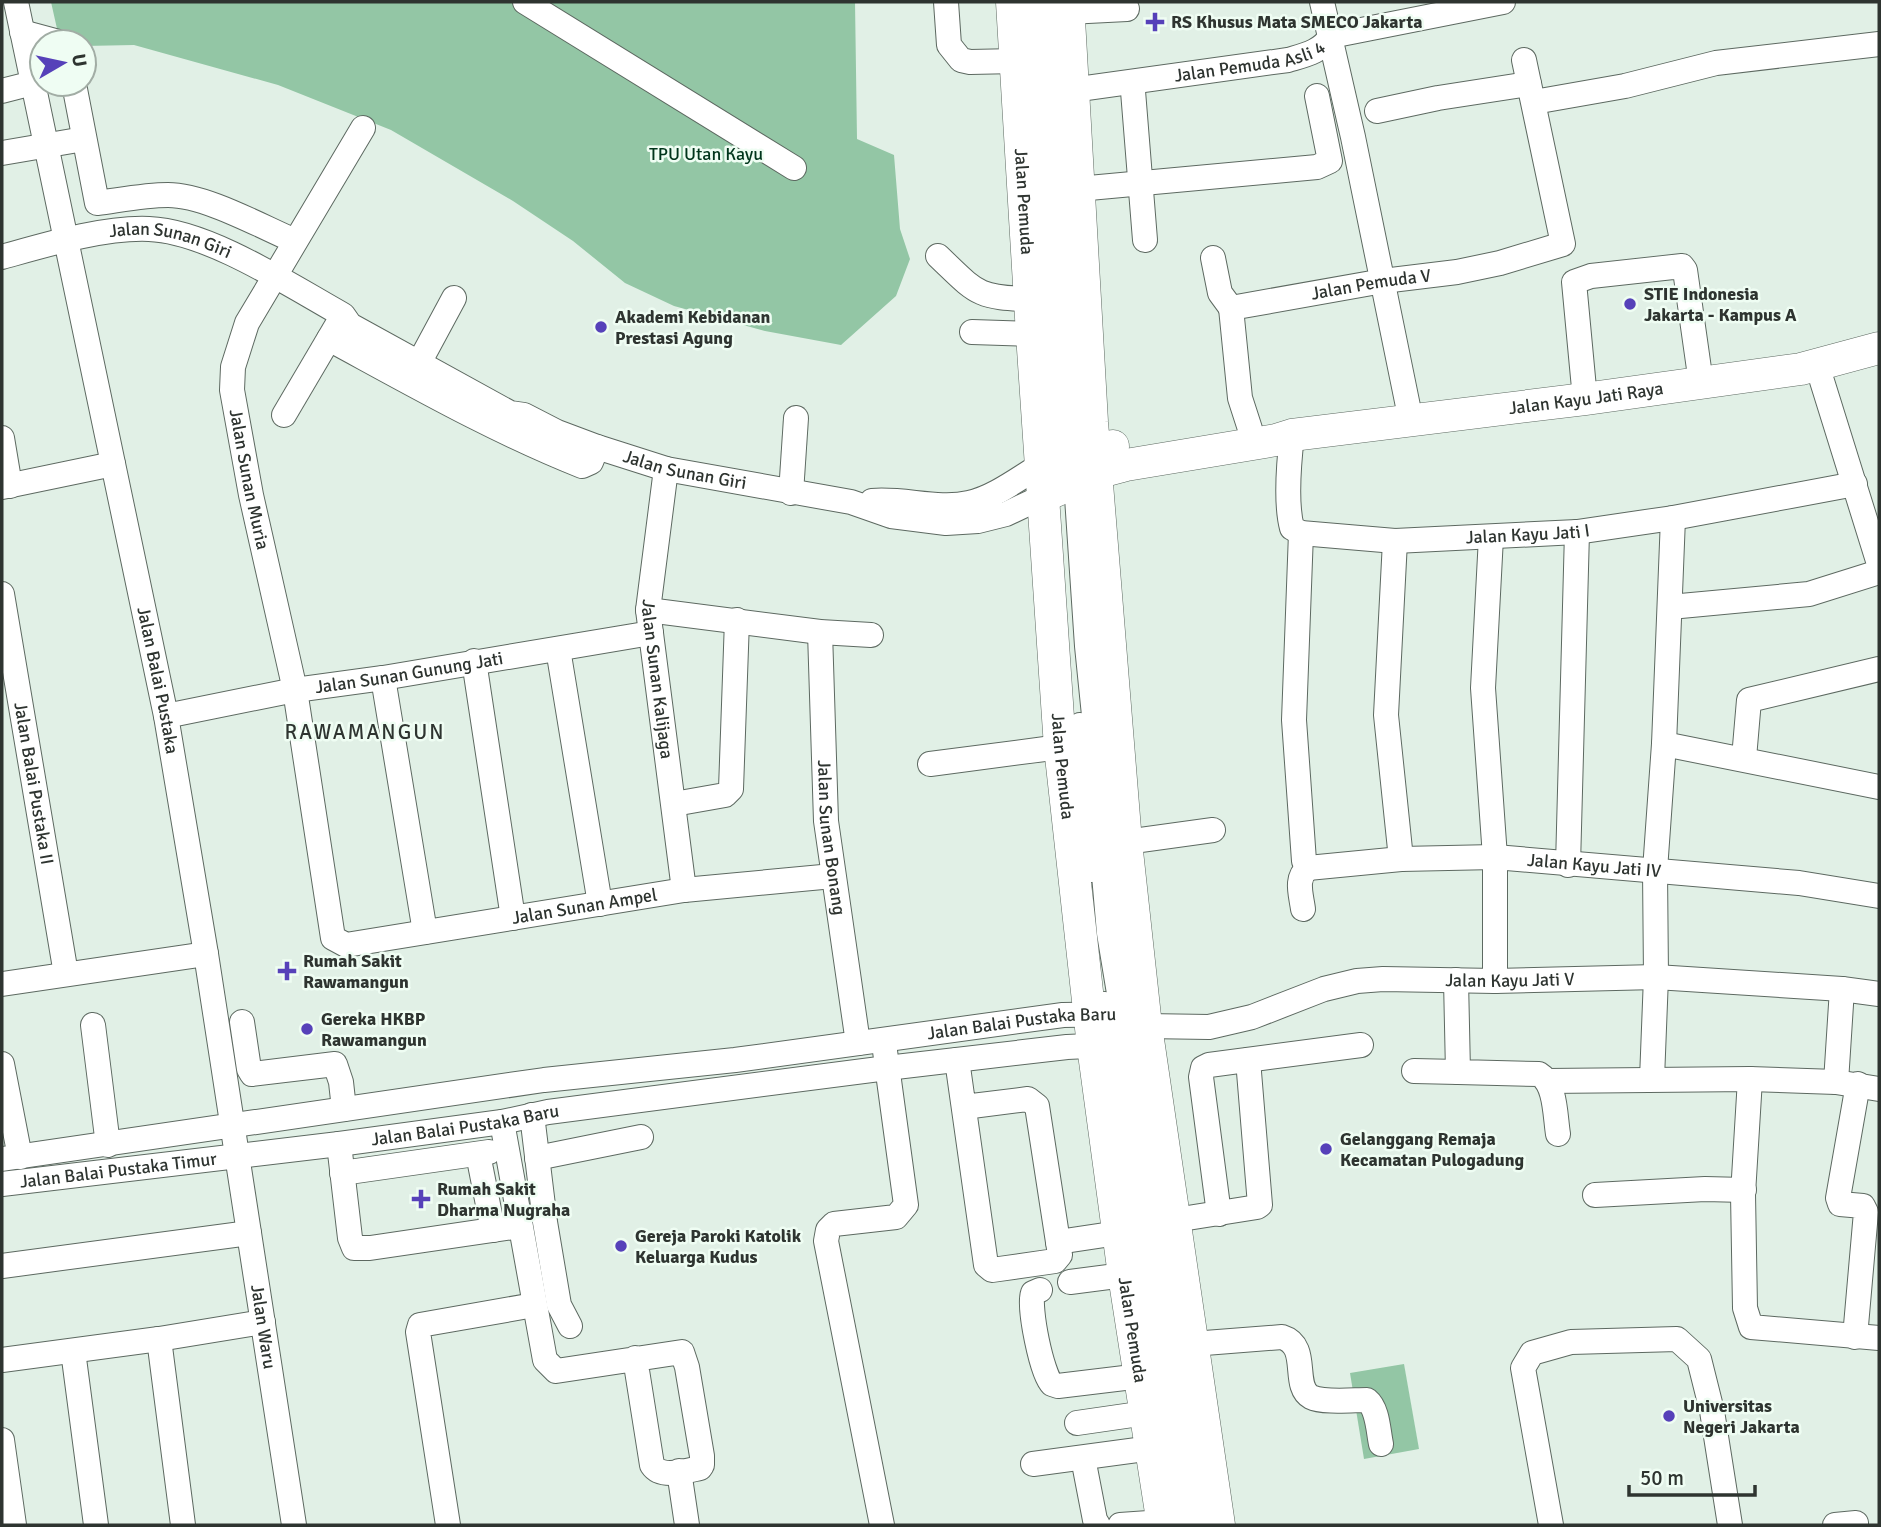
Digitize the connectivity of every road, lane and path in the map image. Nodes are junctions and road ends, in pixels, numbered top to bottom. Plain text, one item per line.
1 (16, 2) edge
2 (525, 2) edge
3 (946, 2) edge
4 (1013, 2) edge
5 (1030, 2) edge
6 (1322, 2) edge
7 (1503, 2) edge
8 (1062, 5) edge
9 (1127, 9) dead end
10 (22, 32) junction
11 (28, 34) edge
12 (1331, 36) junction
13 (1879, 44) edge
14 (28, 60) edge
15 (1016, 61) junction
16 (1529, 82) junction
17 (28, 84) edge
18 (1072, 90) junction
19 (2, 91) edge
20 (1133, 91) dead end
21 (1317, 96) dead end
22 (36, 98) edge
23 (77, 98) edge
24 (1377, 111) dead end
25 (363, 128) dead end
26 (84, 139) junction
27 (46, 145) junction
28 (2, 153) edge
29 (794, 168) dead end
30 (1141, 182) junction
31 (1078, 189) junction
32 (66, 239) junction
33 (1145, 240) dead end
34 (295, 241) junction
35 (938, 256) dead end
36 (2, 257) edge
37 (1213, 258) dead end
38 (273, 276) junction
39 (1383, 281) junction
40 (454, 298) dead end
41 (1030, 299) junction
42 (1231, 308) junction
43 (343, 315) junction
44 (972, 332) dead end
45 (1032, 334) junction
46 (329, 339) junction
47 (1879, 348) edge
48 (389, 351) junction
49 (421, 358) junction
50 (1817, 365) junction
51 (1702, 383) junction
52 (1585, 399) junction
53 (284, 415) dead end
54 (796, 418) dead end
55 (511, 420) junction
56 (1410, 421) junction
57 (1250, 429) junction
58 (1292, 435) junction
59 (2, 438) edge
60 (113, 464) junction
61 (666, 469) junction
62 (1068, 471) junction
63 (1855, 484) junction
64 (6, 486) edge
65 (791, 493) junction
66 (1673, 518) junction
67 (1577, 532) junction
68 (1301, 533) junction
69 (1491, 537) junction
70 (1395, 541) junction
71 (1879, 564) edge
72 (1879, 572) edge
73 (3, 603) edge
74 (1671, 607) junction
75 (737, 620) junction
76 (650, 621) junction
77 (820, 632) junction
78 (871, 635) dead end
79 (558, 649) junction
80 (474, 661) junction
81 (9, 668) edge
82 (1879, 669) edge
83 (383, 678) junction
84 (295, 690) junction
85 (166, 716) junction
86 (1664, 744) junction
87 (1060, 747) junction
88 (1744, 758) junction
89 (930, 764) dead end
90 (1879, 787) edge
91 (674, 804) junction
92 (1213, 830) dead end
93 (1126, 842) junction
94 (1495, 857) junction
95 (1401, 859) junction
96 (1568, 865) junction
97 (1308, 868) junction
98 (1654, 870) junction
99 (833, 876) junction
100 (684, 890) junction
101 (1879, 896) edge
102 (600, 904) junction
103 (1303, 909) dead end
104 (513, 918) junction
105 (425, 932) junction
106 (336, 941) joint
107 (206, 954) junction
108 (66, 974) junction
109 (1656, 977) junction
110 (1456, 980) junction
111 (1495, 981) junction
112 (2, 984) edge
113 (1842, 989) junction
114 (1879, 994) edge
115 (242, 1022) dead end
116 (93, 1025) dead end
117 (1113, 1028) junction
118 (883, 1040) junction
119 (858, 1043) junction
120 (1361, 1045) dead end
121 (736, 1060) junction
122 (957, 1060) junction
123 (1248, 1060) junction
124 (2, 1064) edge
125 (887, 1068) junction
126 (1414, 1070) dead end
127 (1458, 1072) junction
128 (1652, 1079) junction
129 (1750, 1079) junction
130 (544, 1080) junction
131 (1547, 1081) junction
132 (1858, 1085) edge
133 (740, 1088) junction
134 (964, 1107) junction
135 (344, 1110) junction
136 (540, 1113) junction
137 (502, 1122) junction
138 (232, 1126) junction
139 (1558, 1134) dead end
140 (641, 1137) dead end
141 (108, 1144) junction
142 (339, 1144) junction
143 (237, 1156) junction
144 (11, 1158) edge
145 (537, 1158) junction
146 (342, 1173) junction
147 (2, 1184) edge
148 (1744, 1189) junction
149 (1595, 1195) dead end
150 (1219, 1213) junction
151 (1175, 1220) junction
152 (520, 1226) junction
153 (493, 1230) junction
154 (249, 1233) junction
155 (1118, 1233) junction
156 (1058, 1242) junction
157 (2, 1266) edge
158 (1124, 1275) junction
159 (1070, 1282) dead end
160 (1040, 1290) dead end
161 (534, 1305) junction
162 (262, 1322) junction
163 (570, 1326) dead end
164 (1867, 1338) edge
165 (159, 1339) junction
166 (1192, 1345) junction
167 (73, 1352) junction
168 (635, 1358) junction
169 (2, 1360) edge
170 (1140, 1376) junction
171 (1146, 1413) junction
172 (1077, 1423) dead end
173 (2, 1440) edge
174 (1381, 1444) dead end
175 (1152, 1448) junction
176 (1083, 1458) junction
177 (1032, 1464) dead end
178 (688, 1470) junction
179 (1169, 1524) edge
180 (14, 1525) edge
181 (96, 1525) edge
182 (183, 1525) edge
183 (294, 1525) edge
184 (448, 1525) edge
185 (687, 1525) edge
186 (882, 1525) edge
187 (1098, 1525) edge
188 (1120, 1525) edge
189 (1200, 1525) edge
190 (1219, 1525) edge
191 (1550, 1525) edge
192 (1731, 1525) edge

1 - 10 street, Jalan Balai Pustaka
2 - 29 street
3 - 15 street
4 - 15 main road, Jalan Pemuda
5 - 62 street
6 - 12 street
7 - 12 street, Jalan Pemuda Asli 4
8 - 9 street
8 - 18 main road, Jalan Pemuda
8 - 62 street
10 - 11 street
10 - 14 street, Jalan Balai Pustaka
12 - 18 street, Jalan Pemuda Asli 4
12 - 39 street
13 - 16 street
15 - 41 main road, Jalan Pemuda
16 - 24 street
16 - 39 street, Jalan Pemuda V
17 - 19 street
18 - 31 main road, Jalan Pemuda
20 - 30 street
21 - 30 street
22 - 27 street, Jalan Balai Pustaka
23 - 26 street
25 - 34 street, Jalan Sunan Muria
26 - 27 street
26 - 34 street
27 - 28 street
27 - 32 street, Jalan Balai Pustaka
30 - 31 street
30 - 33 street
31 - 62 main road, Jalan Pemuda
32 - 36 street, Jalan Sunan Giri
32 - 38 street, Jalan Sunan Giri
32 - 60 street, Jalan Balai Pustaka
34 - 38 street, Jalan Sunan Muria
35 - 41 street
37 - 42 street
38 - 43 street, Jalan Sunan Giri
38 - 84 street, Jalan Sunan Muria
39 - 42 street, Jalan Pemuda V
39 - 56 street
40 - 49 street
41 - 45 main road, Jalan Pemuda
42 - 57 street
43 - 46 street
43 - 48 street, Jalan Sunan Giri
44 - 45 street
45 - 62 main road, Jalan Pemuda
46 - 48 street
46 - 53 street
47 - 50 main road, Jalan Kayu Jati Raya
48 - 49 street, Jalan Sunan Giri
48 - 55 street
49 - 55 street, Jalan Sunan Giri
50 - 51 main road, Jalan Kayu Jati Raya
50 - 63 street
51 - 52 main road, Jalan Kayu Jati Raya
51 - 52 street
52 - 56 main road, Jalan Kayu Jati Raya
54 - 65 street
55 - 61 street, Jalan Sunan Giri
56 - 58 main road, Jalan Kayu Jati Raya
57 - 58 main road, Jalan Kayu Jati Raya
57 - 62 main road, Jalan Kayu Jati Raya
58 - 62 main road, Jalan Kayu Jati Raya
58 - 68 street
59 - 64 street
60 - 64 street
60 - 85 street, Jalan Balai Pustaka
61 - 65 street, Jalan Sunan Giri
61 - 76 street, Jalan Sunan Kalijaga
62 - 65 street, Jalan Sunan Giri
62 - 87 main road, Jalan Pemuda
62 - 93 main road, Jalan Pemuda
62 - 117 street
63 - 66 street, Jalan Kayu Jati I
63 - 71 street
66 - 67 street, Jalan Kayu Jati I
66 - 74 street
67 - 69 street, Jalan Kayu Jati I
67 - 96 street
68 - 70 street, Jalan Kayu Jati I
68 - 97 street
69 - 70 street, Jalan Kayu Jati I
69 - 94 street
70 - 95 street
72 - 74 street
73 - 81 street, Jalan Balai Pustaka II
74 - 86 street
75 - 76 street, Jalan Sunan Gunung Jati
75 - 77 street, Jalan Sunan Gunung Jati
75 - 91 street
76 - 79 street, Jalan Sunan Gunung Jati
76 - 91 street, Jalan Sunan Kalijaga
77 - 78 street, Jalan Sunan Gunung Jati
77 - 99 street, Jalan Sunan Bonang
79 - 80 street, Jalan Sunan Gunung Jati
79 - 102 street
80 - 83 street, Jalan Sunan Gunung Jati
80 - 104 street
81 - 108 street, Jalan Balai Pustaka II
82 - 88 street
83 - 84 street, Jalan Sunan Gunung Jati
83 - 105 street
84 - 85 street, Jalan Sunan Gunung Jati
84 - 106 street, Jalan Sunan Muria
85 - 107 street, Jalan Balai Pustaka
86 - 88 street
86 - 98 street
87 - 89 street
87 - 117 main road, Jalan Pemuda
88 - 90 street
91 - 100 street, Jalan Sunan Kalijaga
92 - 93 street
93 - 117 main road, Jalan Pemuda
94 - 95 street, Jalan Kayu Jati IV
94 - 96 street, Jalan Kayu Jati IV
94 - 111 street
95 - 97 street, Jalan Kayu Jati IV
96 - 98 street, Jalan Kayu Jati IV
97 - 103 street
98 - 101 street, Jalan Kayu Jati IV
98 - 109 street
99 - 100 street, Jalan Sunan Ampel
99 - 119 street, Jalan Sunan Bonang
100 - 102 street, Jalan Sunan Ampel
102 - 104 street, Jalan Sunan Ampel
104 - 105 street, Jalan Sunan Ampel
105 - 106 street, Jalan Sunan Ampel
107 - 108 street
107 - 138 street, Jalan Balai Pustaka
108 - 112 street
109 - 111 street, Jalan Kayu Jati V
109 - 113 street, Jalan Kayu Jati V
109 - 128 street
110 - 111 street, Jalan Kayu Jati V
110 - 117 street, Jalan Kayu Jati V
110 - 127 street
113 - 114 street, Jalan Kayu Jati V
113 - 132 street
115 - 135 street
116 - 141 street
117 - 118 street, Jalan Balai Pustaka Baru
117 - 122 street, Jalan Balai Pustaka Baru
117 - 151 main road, Jalan Pemuda
117 - 155 main road, Jalan Pemuda
117 - 179 street
117 - 189 street
118 - 119 street, Jalan Balai Pustaka Baru
118 - 125 street
119 - 121 street, Jalan Balai Pustaka Baru
120 - 123 street
121 - 130 street, Jalan Balai Pustaka Baru
121 - 133 street
122 - 125 street, Jalan Balai Pustaka Baru
122 - 134 street
123 - 150 street
123 - 150 street
124 - 144 street
125 - 133 street, Jalan Balai Pustaka Baru
125 - 186 street
126 - 127 street
127 - 131 street
128 - 129 street
128 - 131 street
129 - 132 street
129 - 148 street
130 - 135 street, Jalan Balai Pustaka Baru
130 - 136 street
131 - 139 street
132 - 164 street
133 - 136 street, Jalan Balai Pustaka Baru
134 - 156 street
134 - 156 street
135 - 138 street, Jalan Balai Pustaka Baru
136 - 137 street, Jalan Balai Pustaka Baru
136 - 145 street
137 - 142 street, Jalan Balai Pustaka Baru
137 - 152 street
138 - 141 street, Jalan Balai Pustaka Timur
138 - 143 street, Jalan Waru
140 - 145 street
141 - 144 street, Jalan Balai Pustaka Timur
142 - 143 street, Jalan Balai Pustaka Baru
142 - 146 street
143 - 147 street, Jalan Balai Pustaka Timur
143 - 154 street, Jalan Waru
145 - 163 street
146 - 153 street
146 - 153 street
148 - 149 street
148 - 164 street
150 - 151 street
151 - 166 main road, Jalan Pemuda
152 - 153 street
152 - 161 street
154 - 157 street
154 - 162 street, Jalan Waru
155 - 156 street
155 - 158 main road, Jalan Pemuda
158 - 159 street
158 - 170 main road, Jalan Pemuda
160 - 170 street
161 - 168 street
161 - 184 street
162 - 165 street
162 - 183 street, Jalan Waru
165 - 167 street
165 - 182 street
166 - 174 street
166 - 190 main road, Jalan Pemuda
167 - 169 street
167 - 181 street
168 - 178 street
168 - 178 street
170 - 171 main road, Jalan Pemuda
171 - 172 street
171 - 175 main road, Jalan Pemuda
173 - 180 street
175 - 176 street
175 - 179 main road, Jalan Pemuda
176 - 177 street
176 - 187 street
178 - 185 street
179 - 188 street
191 - 192 street

